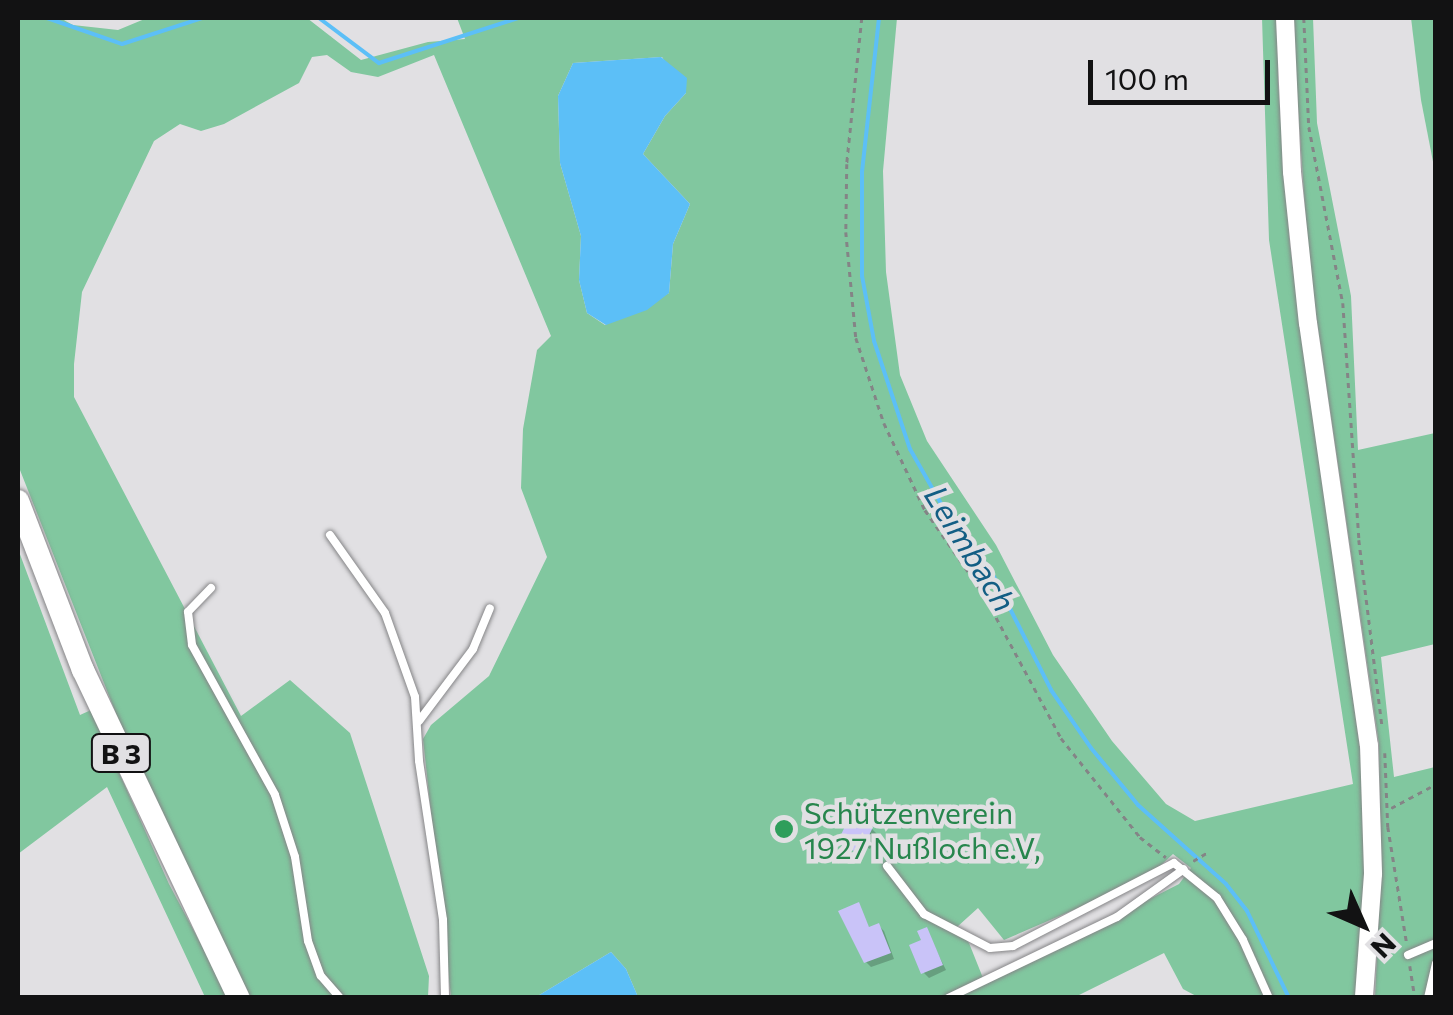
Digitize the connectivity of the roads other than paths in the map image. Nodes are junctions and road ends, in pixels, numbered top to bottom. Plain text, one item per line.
1 (1285, 18) edge
2 (18, 501) edge
3 (330, 535) dead end
4 (211, 588) dead end
5 (490, 608) dead end
6 (419, 721) junction
7 (887, 866) dead end
8 (1184, 869) junction
9 (1436, 943) edge
10 (1408, 955) road end
11 (1436, 964) edge
12 (239, 998) edge
13 (340, 998) edge
14 (445, 998) edge
15 (948, 998) edge
16 (1269, 998) edge
17 (1364, 998) edge
18 (1428, 998) edge

1 - 17 street
2 - 12 main road, B 3
3 - 6 lane
4 - 13 lane
5 - 6 lane
6 - 14 lane
7 - 8 lane
8 - 15 lane
8 - 16 lane
9 - 10 lane
11 - 18 lane

